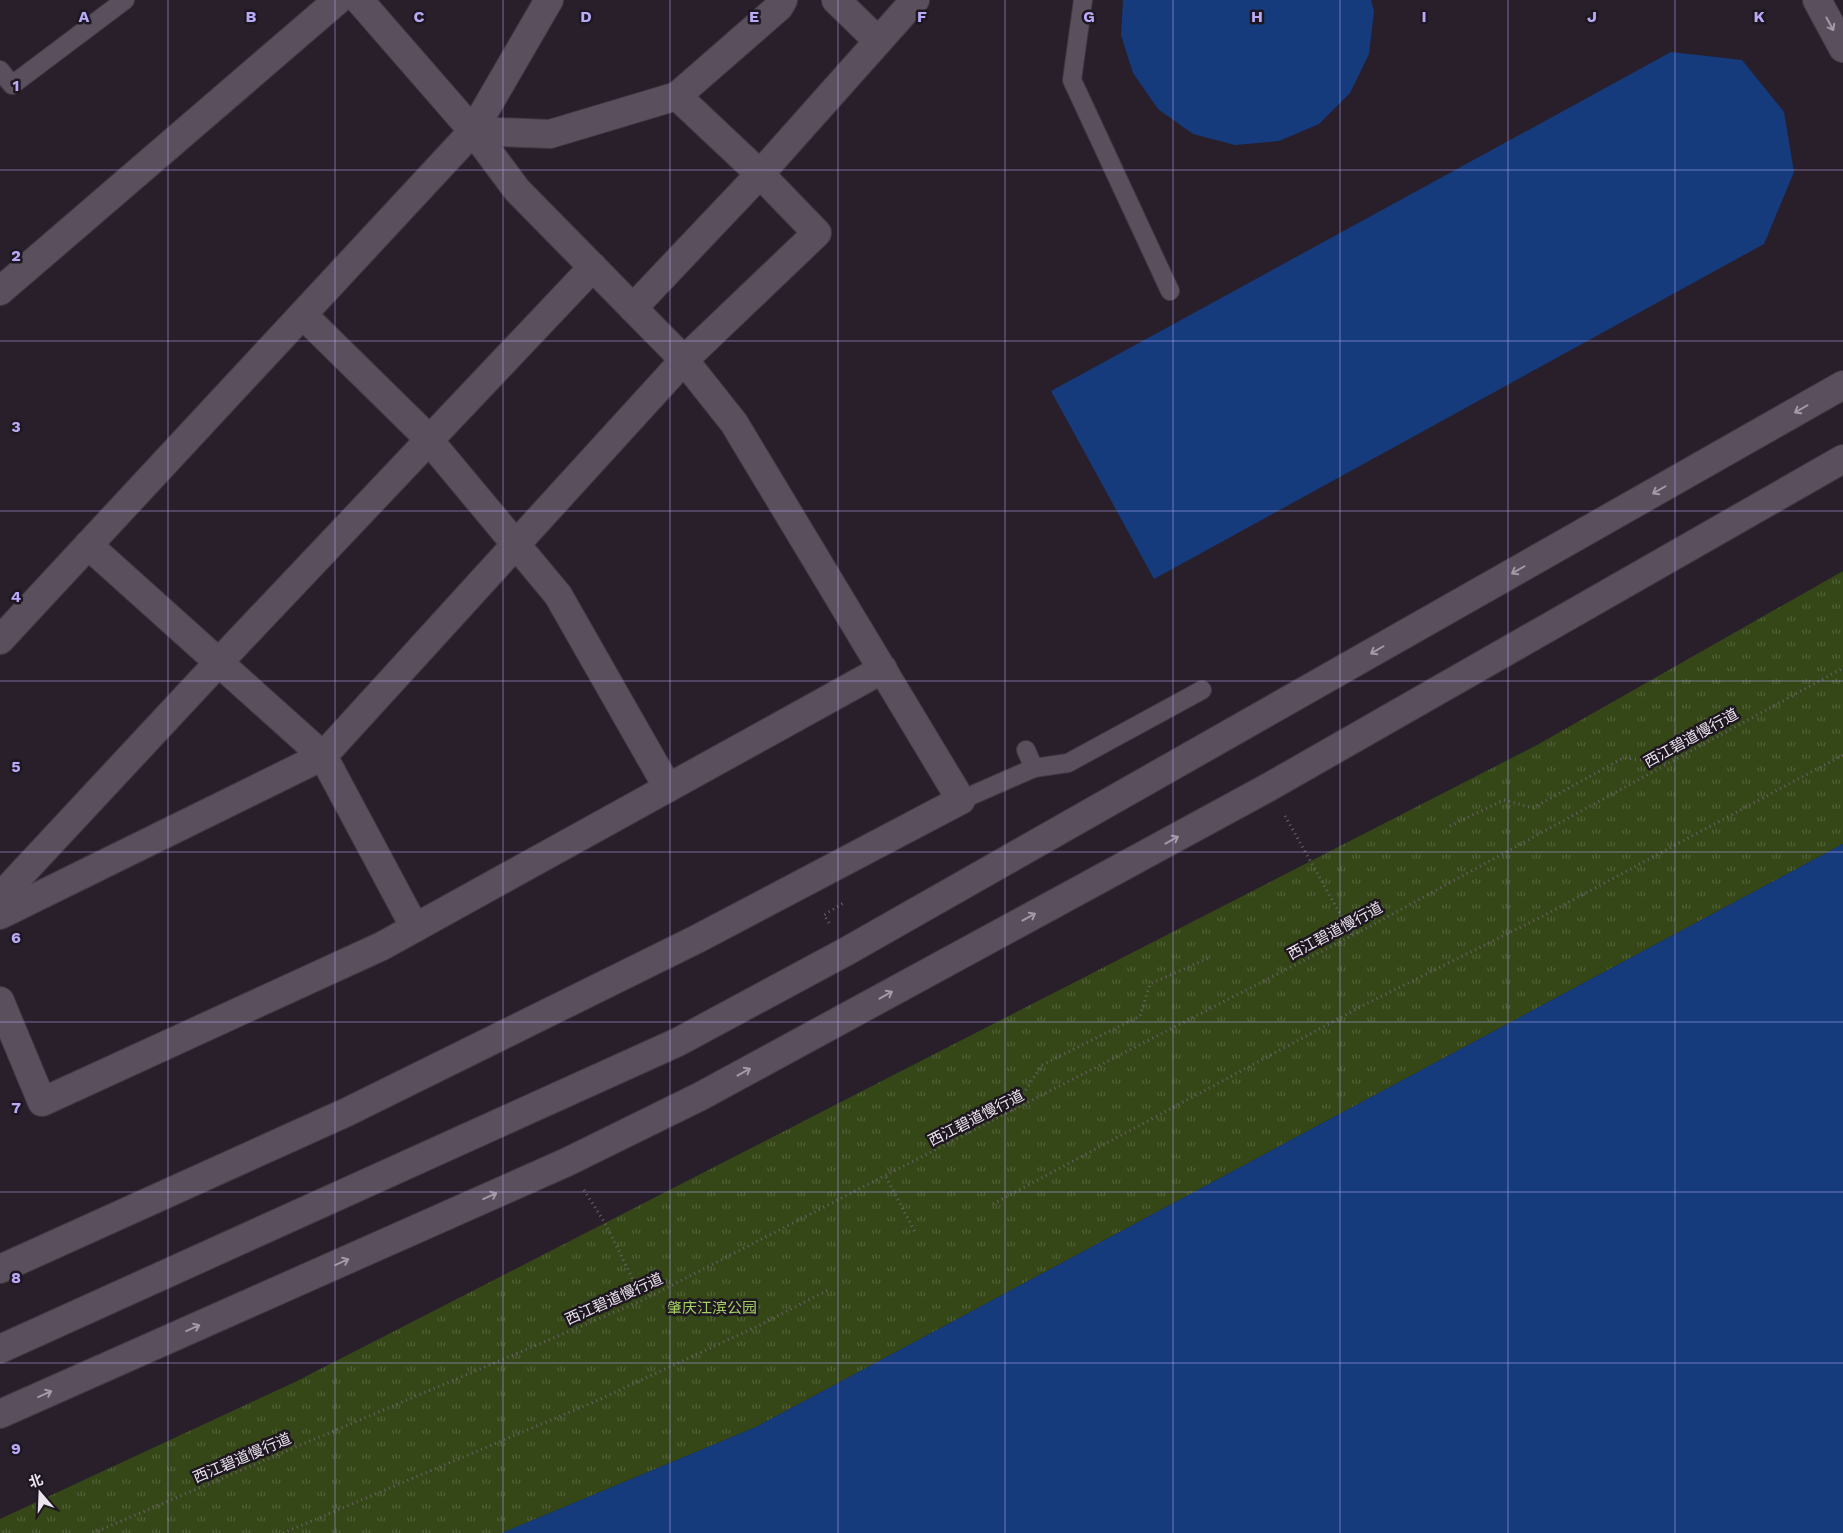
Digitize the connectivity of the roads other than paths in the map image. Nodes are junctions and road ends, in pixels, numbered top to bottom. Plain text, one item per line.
1 (125, 0) edge
2 (338, 0) edge
3 (359, 0) edge
4 (549, 0) edge
5 (783, 0) edge
6 (836, 0) edge
7 (914, 0) edge
8 (1083, 0) edge
9 (1817, 0) edge
10 (878, 41) junction
11 (1843, 48) edge
12 (0, 70) edge
13 (677, 96) junction
14 (472, 131) junction
15 (760, 174) junction
16 (593, 267) junction
17 (0, 291) edge
18 (1170, 291) dead end
19 (633, 308) junction
20 (303, 315) junction
21 (684, 360) junction
22 (1843, 385) edge
23 (428, 440) junction
24 (1843, 459) edge
25 (88, 545) junction
26 (515, 545) junction
27 (0, 640) edge
28 (219, 662) junction
29 (884, 668) junction
30 (1202, 690) dead end
31 (1026, 750) dead end
32 (323, 756) junction
33 (1034, 768) junction
34 (668, 788) junction
35 (962, 800) junction
36 (0, 897) edge
37 (0, 915) edge
38 (415, 928) junction
39 (0, 1001) edge
40 (0, 1270) edge
41 (0, 1349) edge
42 (0, 1414) edge

1 - 12 lane
2 - 17 street
3 - 14 street
4 - 14 street
5 - 13 street
6 - 10 street
7 - 10 street
8 - 18 lane
9 -> 11 street
10 - 15 street
13 - 14 street
13 - 15 street
14 - 16 street
14 - 20 street
15 - 19 street
15 - 21 street
16 - 19 street
16 - 23 street
19 - 21 street
20 - 23 street
20 - 25 street
21 - 26 street
21 - 29 street
22 -> 41 street
23 - 26 street
23 - 28 street
42 -> 24 street
25 - 27 street
25 - 28 street
26 - 32 street
26 - 34 street
28 - 32 street
28 - 36 street
29 - 34 street
29 - 35 street
30 - 33 lane
31 - 33 lane
32 - 37 street
32 - 38 street
33 - 35 lane
34 - 38 street
35 - 40 street
38 - 39 street

